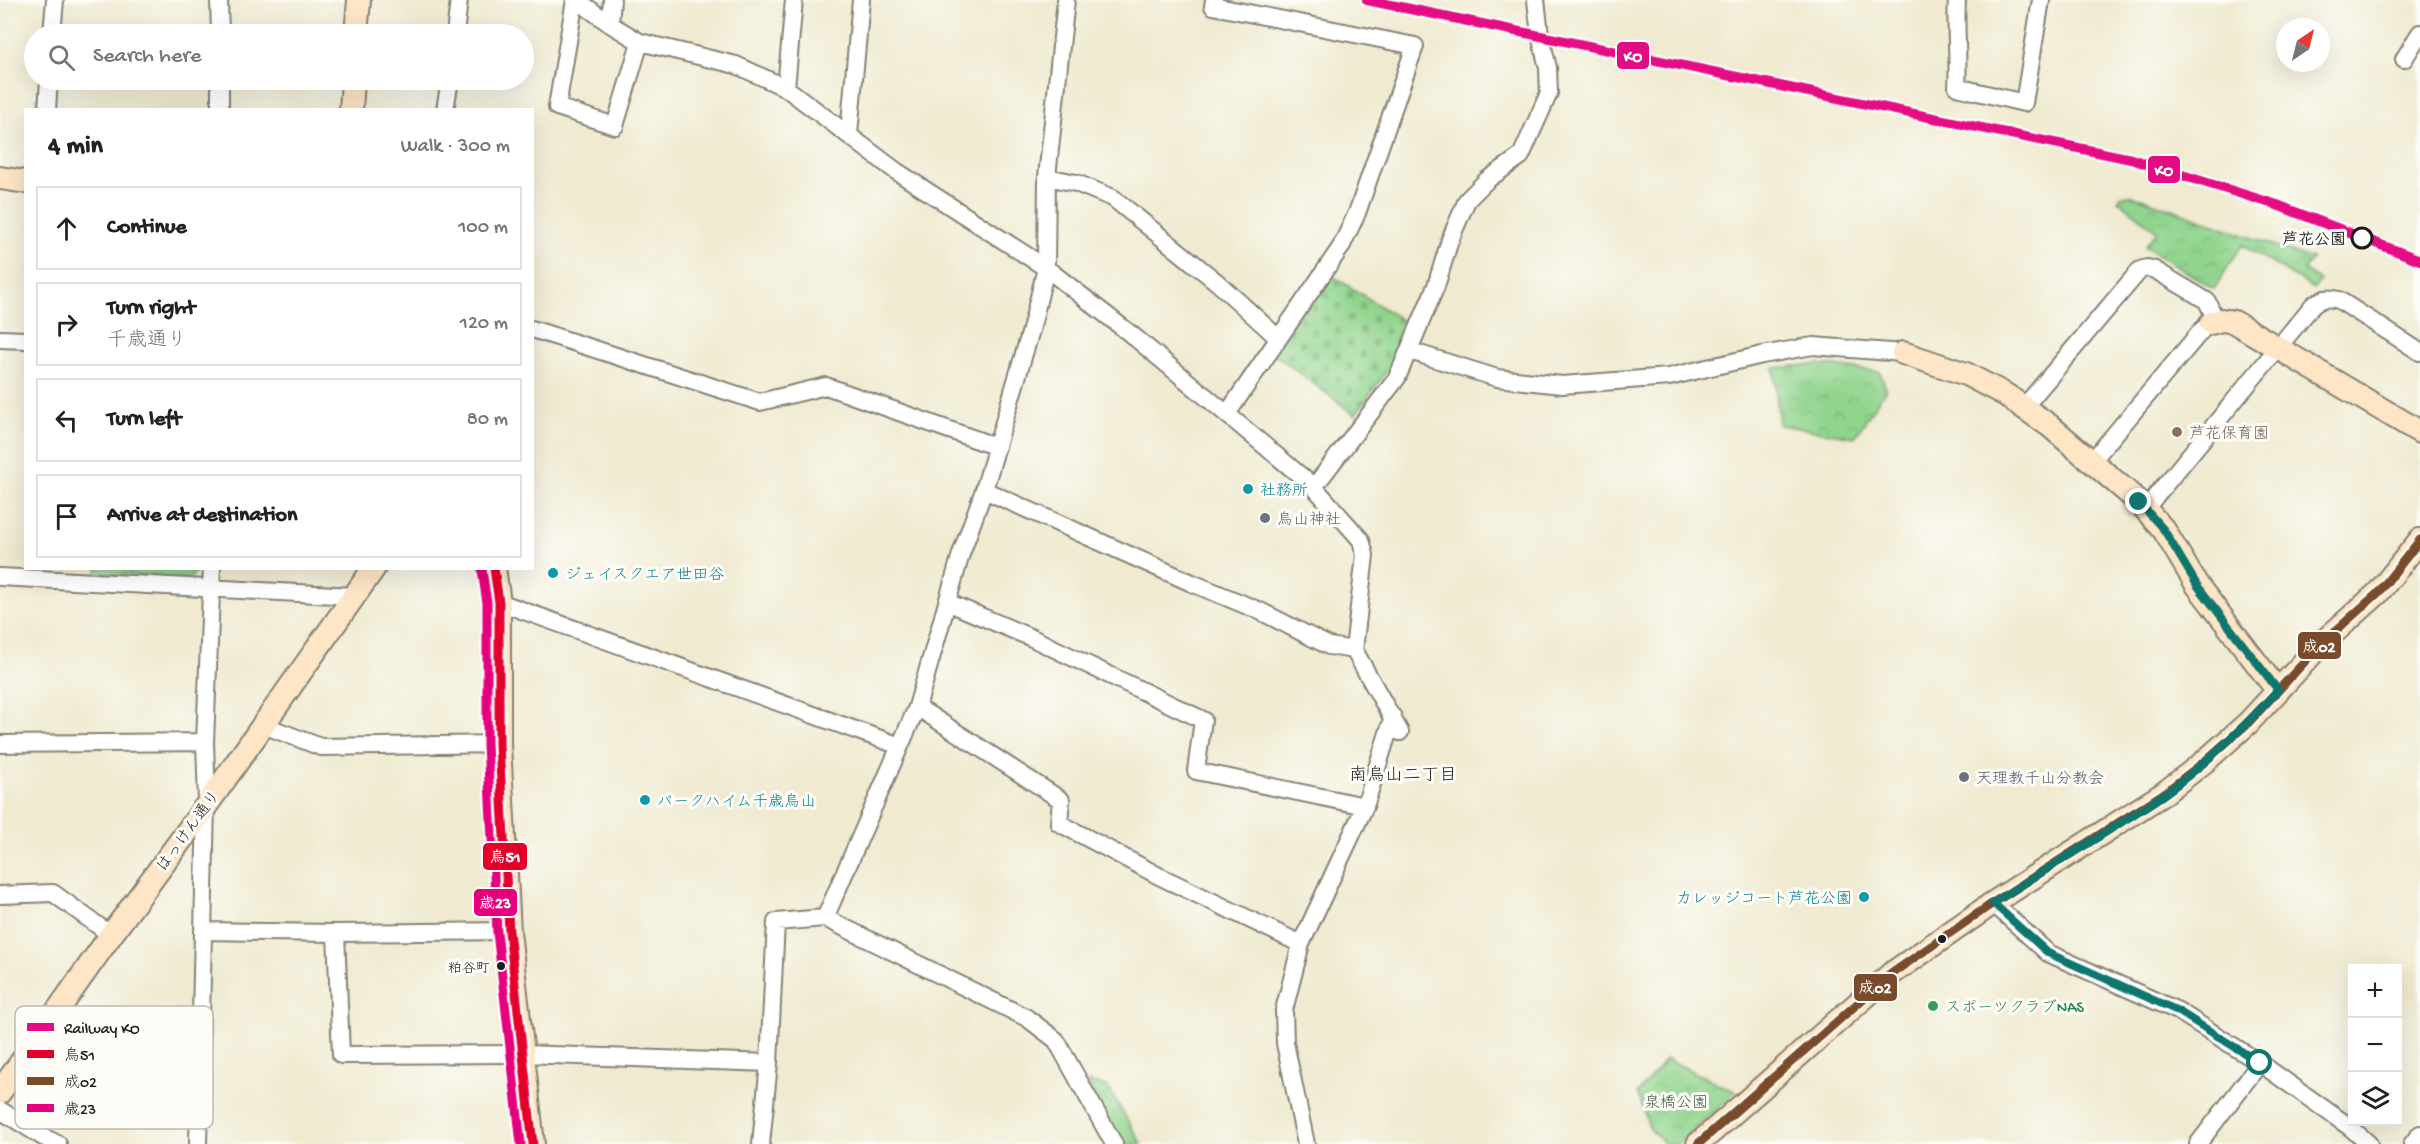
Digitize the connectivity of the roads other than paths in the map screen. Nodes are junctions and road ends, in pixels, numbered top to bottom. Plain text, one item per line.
1 (55, 0) edge
2 (219, 0) edge
3 (359, 0) edge
4 (459, 0) edge
5 (576, 0) edge
6 (612, 0) edge
7 (794, 0) edge
8 (861, 0) edge
9 (1066, 0) edge
10 (1214, 0) edge
11 (1536, 0) edge
12 (1956, 0) edge
13 (2041, 0) edge
14 (53, 24) edge
15 (220, 24) edge
16 (357, 24) edge
17 (456, 24) edge
18 (610, 24) junction
19 (2420, 33) edge
20 (640, 42) junction
21 (2404, 59) dead end
22 (786, 88) junction
23 (48, 90) edge
24 (220, 90) edge
25 (352, 90) edge
26 (448, 90) edge
27 (46, 108) edge
28 (220, 108) edge
29 (351, 108) edge
30 (445, 108) edge
31 (849, 134) junction
32 (1047, 177) junction
33 (0, 178) edge
34 (24, 182) edge
35 (1046, 268) junction
36 (2213, 322) junction
37 (534, 329) edge
38 (1278, 338) junction
39 (0, 339) edge
40 (24, 340) edge
41 (2278, 348) junction
42 (1410, 351) junction
43 (2420, 352) edge
44 (1903, 353) joint
45 (2024, 407) junction
46 (1227, 414) junction
47 (2420, 432) edge
48 (997, 447) junction
49 (2092, 461) junction
50 (1314, 487) junction
51 (984, 490) junction
52 (2146, 508) junction
53 (2417, 551) edge
54 (212, 570) edge
55 (373, 570) edge
56 (494, 570) edge
57 (48, 574) edge
58 (0, 577) edge
59 (212, 588) junction
60 (354, 596) junction
61 (499, 602) junction
62 (947, 602) junction
63 (1354, 650) junction
64 (2278, 690) junction
65 (917, 707) junction
66 (263, 724) junction
67 (205, 742) junction
68 (0, 744) edge
69 (499, 744) junction
70 (900, 746) junction
71 (207, 805) junction
72 (1365, 806) junction
73 (0, 895) edge
74 (1993, 903) junction
75 (825, 918) junction
76 (203, 931) junction
77 (509, 931) junction
78 (336, 933) junction
79 (111, 935) junction
80 (1301, 944) junction
81 (61, 1006) edge
82 (201, 1006) edge
83 (524, 1054) junction
84 (769, 1063) junction
85 (2260, 1063) junction
86 (15, 1071) edge
87 (0, 1092) edge
88 (0, 1110) edge
89 (15, 1119) edge
90 (30, 1129) edge
91 (198, 1129) edge
92 (2420, 1134) edge
93 (58, 1144) edge
94 (198, 1144) edge
95 (533, 1144) edge
96 (761, 1144) edge
97 (1114, 1144) edge
98 (1306, 1144) edge
99 (1698, 1144) edge
100 (2198, 1144) edge
101 (2369, 1144) edge
102 (2412, 1144) edge

1 - 14 street
2 - 15 street
3 - 16 street
4 - 17 street
5 - 18 street
5 - 20 street
6 - 18 street
7 - 22 street
8 - 31 street
9 - 32 street
10 - 38 street
11 - 42 street
12 - 13 street
18 - 20 street
19 - 21 street
20 - 22 street
22 - 31 street
23 - 27 street
24 - 28 street
25 - 29 street
26 - 30 street
31 - 35 street
32 - 35 street
32 - 38 street
33 - 34 street
35 - 46 street
35 - 48 street
36 - 41 street
36 - 45 street
36 - 49 street
37 - 48 street
38 - 46 street
39 - 40 street
41 - 43 street
41 - 47 street
41 - 52 street
42 - 44 street
42 - 50 street
44 - 45 street
45 - 49 street
46 - 50 street
48 - 51 street
49 - 52 street
50 - 63 street
51 - 62 street
51 - 63 street
52 - 64 street
53 - 64 street
54 - 59 street
55 - 60 street, はっけん通り
56 - 61 street
57 - 58 street
57 - 59 street
59 - 60 street
59 - 67 street
60 - 66 street, はっけん通り
61 - 69 street
61 - 70 street
62 - 65 street
62 - 72 street
63 - 72 street
64 - 74 street
65 - 70 street
65 - 80 street
66 - 69 street
66 - 71 street, はっけん通り
67 - 68 street
67 - 71 street
69 - 77 street
70 - 75 street
71 - 76 street
71 - 79 street, はっけん通り
72 - 80 street
73 - 79 street
74 - 85 street
74 - 99 street
75 - 84 street
75 - 97 street
76 - 78 street
76 - 82 street
77 - 78 street
77 - 83 street
78 - 83 street
79 - 81 street, はっけん通り
80 - 98 street
83 - 84 street
83 - 95 street
84 - 96 street
85 - 100 street
85 - 101 street
86 - 87 street, はっけん通り
88 - 89 street
90 - 93 street
91 - 94 street
92 - 102 street

